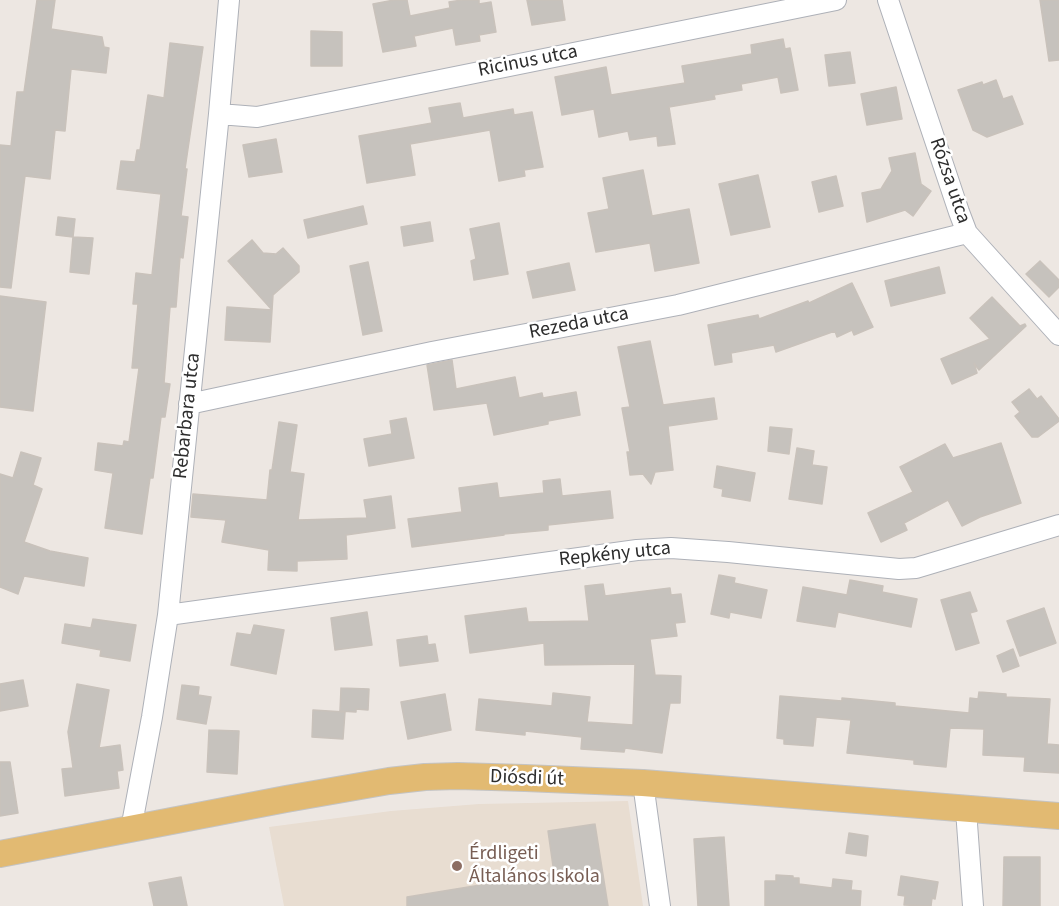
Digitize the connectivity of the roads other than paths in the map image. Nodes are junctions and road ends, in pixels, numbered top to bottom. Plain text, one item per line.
1 (229, 0) edge
2 (836, 0) edge
3 (888, 0) edge
4 (219, 114) junction
5 (967, 233) junction
6 (1059, 335) edge
7 (189, 404) junction
8 (1059, 525) edge
9 (168, 615) junction
10 (643, 783) junction
11 (966, 810) junction
12 (1059, 816) edge
13 (131, 829) junction
14 (0, 854) edge
15 (660, 906) edge
16 (973, 906) edge

1 - 4 street, Rebarbara utca
2 - 4 street, Ricinus utca
3 - 5 street, Rózsa utca
4 - 7 street, Rebarbara utca
5 - 6 street, Rózsa utca
5 - 7 street, Rezeda utca
7 - 9 street, Rebarbara utca
8 - 9 street, Repkény utca
9 - 13 street, Rebarbara utca
10 - 11 main road, Diósdi út
10 - 13 main road, Diósdi út
10 - 15 street
11 - 12 main road, Diósdi út
11 - 16 street
13 - 14 main road, Diósdi út

